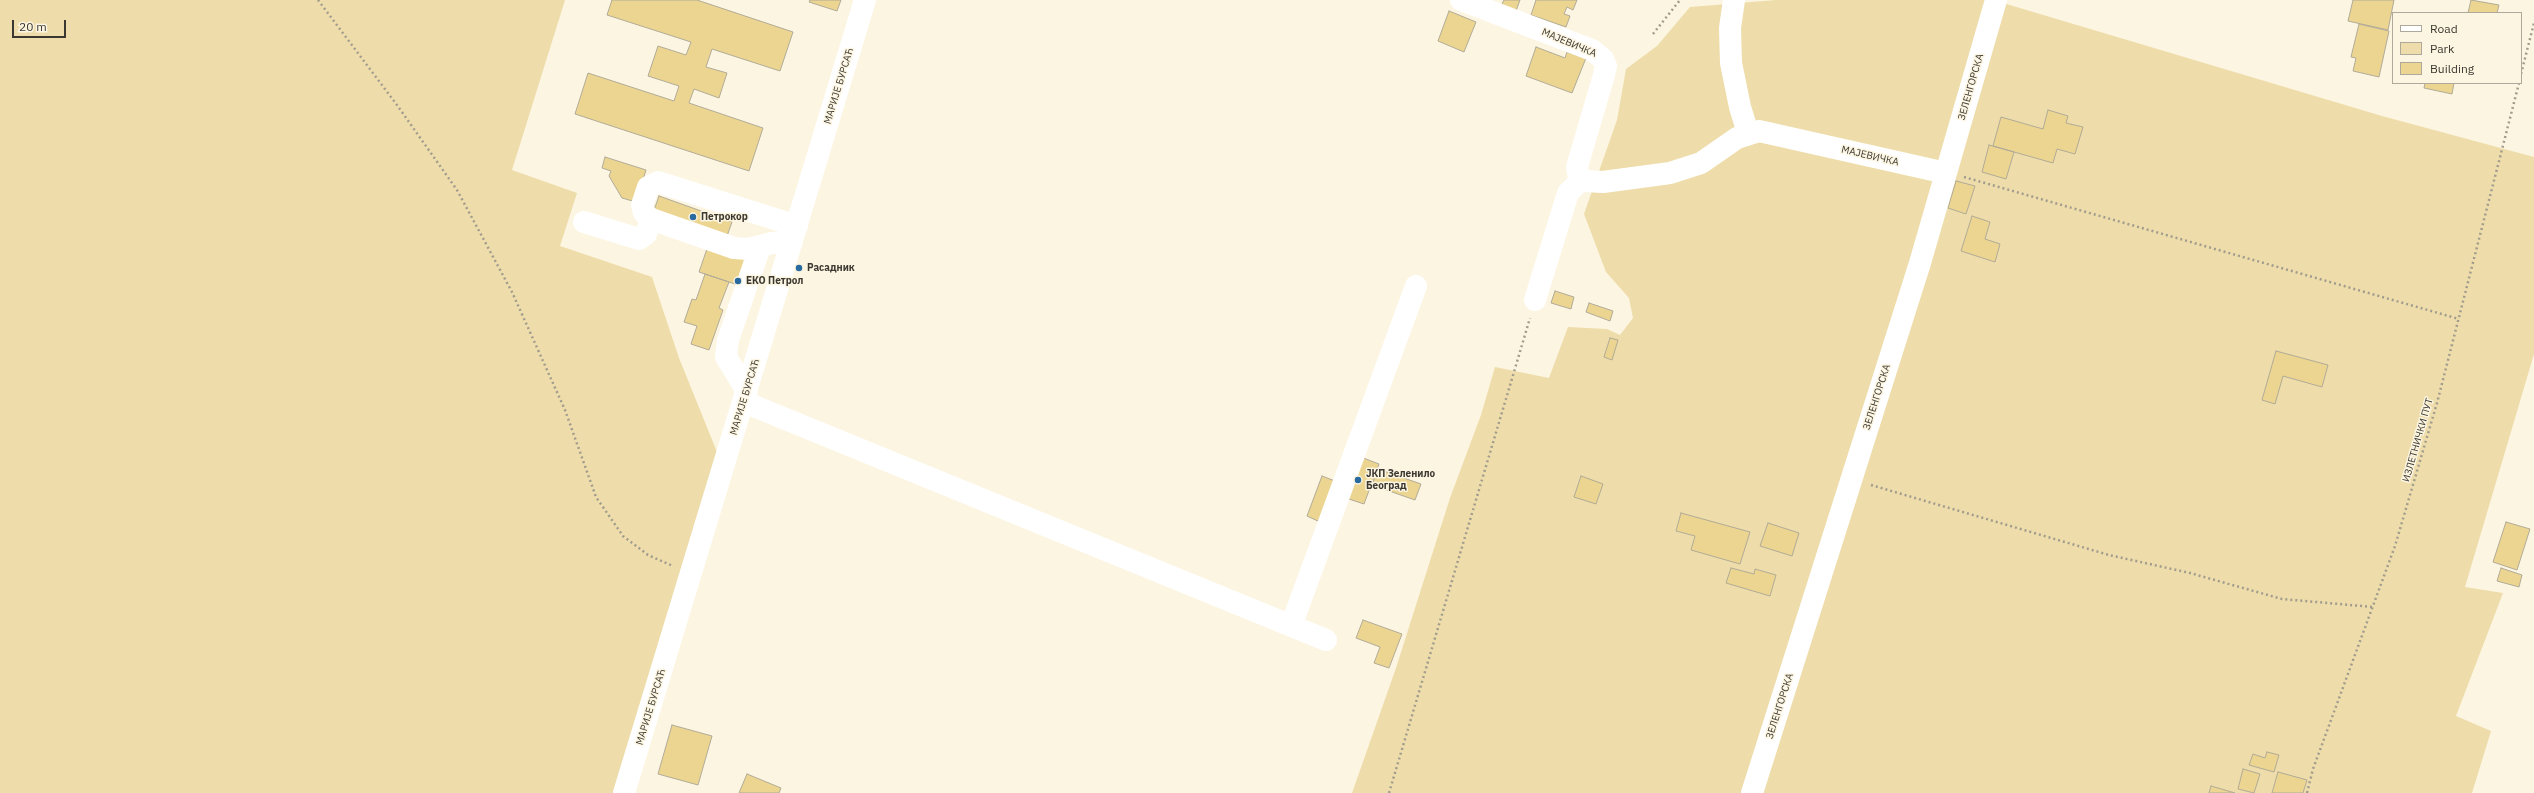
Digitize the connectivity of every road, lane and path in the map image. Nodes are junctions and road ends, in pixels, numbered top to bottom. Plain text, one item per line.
1 (318, 0) edge
2 (865, 0) edge
3 (1461, 0) edge
4 (1680, 0) edge
5 (1734, 0) edge
6 (1996, 0) edge
7 (2534, 23) edge
8 (1653, 34) dead end
9 (2522, 70) edge
10 (2519, 84) edge
11 (1748, 133) junction
12 (1946, 173) junction
13 (1582, 179) junction
14 (650, 219) junction
15 (584, 222) dead end
16 (795, 234) junction
17 (760, 247) junction
18 (1416, 286) dead end
19 (1535, 300) joint
20 (2459, 319) junction
21 (746, 396) junction
22 (1851, 479) junction
23 (692, 574) junction
24 (2373, 607) junction
25 (1291, 626) junction
26 (1326, 640) dead end
27 (631, 791) edge
28 (1389, 793) edge
29 (1752, 793) edge
30 (2307, 793) edge

1 - 23 path
2 - 16 street, МАРИЈЕ БУРСАЋ
3 - 13 street, МАЈЕВИЧКА
4 - 8 path
5 - 11 street
6 - 12 street, ЗЕЛЕНГОРСКА
7 - 9 path
10 - 20 path, ИЗЛЕТНИЧКИ ПУТ
11 - 12 street, МАЈЕВИЧКА
11 - 13 street, МАЈЕВИЧКА
12 - 20 path
12 - 22 street, ЗЕЛЕНГОРСКА
13 - 19 street
14 - 15 street
14 - 16 street
14 - 17 street
16 - 17 street
16 - 21 street, МАРИЈЕ БУРСАЋ
17 - 21 street
18 - 25 street
19 - 28 path
20 - 24 path, ИЗЛЕТНИЧКИ ПУТ
21 - 23 street, МАРИЈЕ БУРСАЋ
21 - 25 street
22 - 24 path
22 - 29 street, ЗЕЛЕНГОРСКА
23 - 27 street, МАРИЈЕ БУРСАЋ
24 - 30 path, ИЗЛЕТНИЧКИ ПУТ
25 - 26 street

